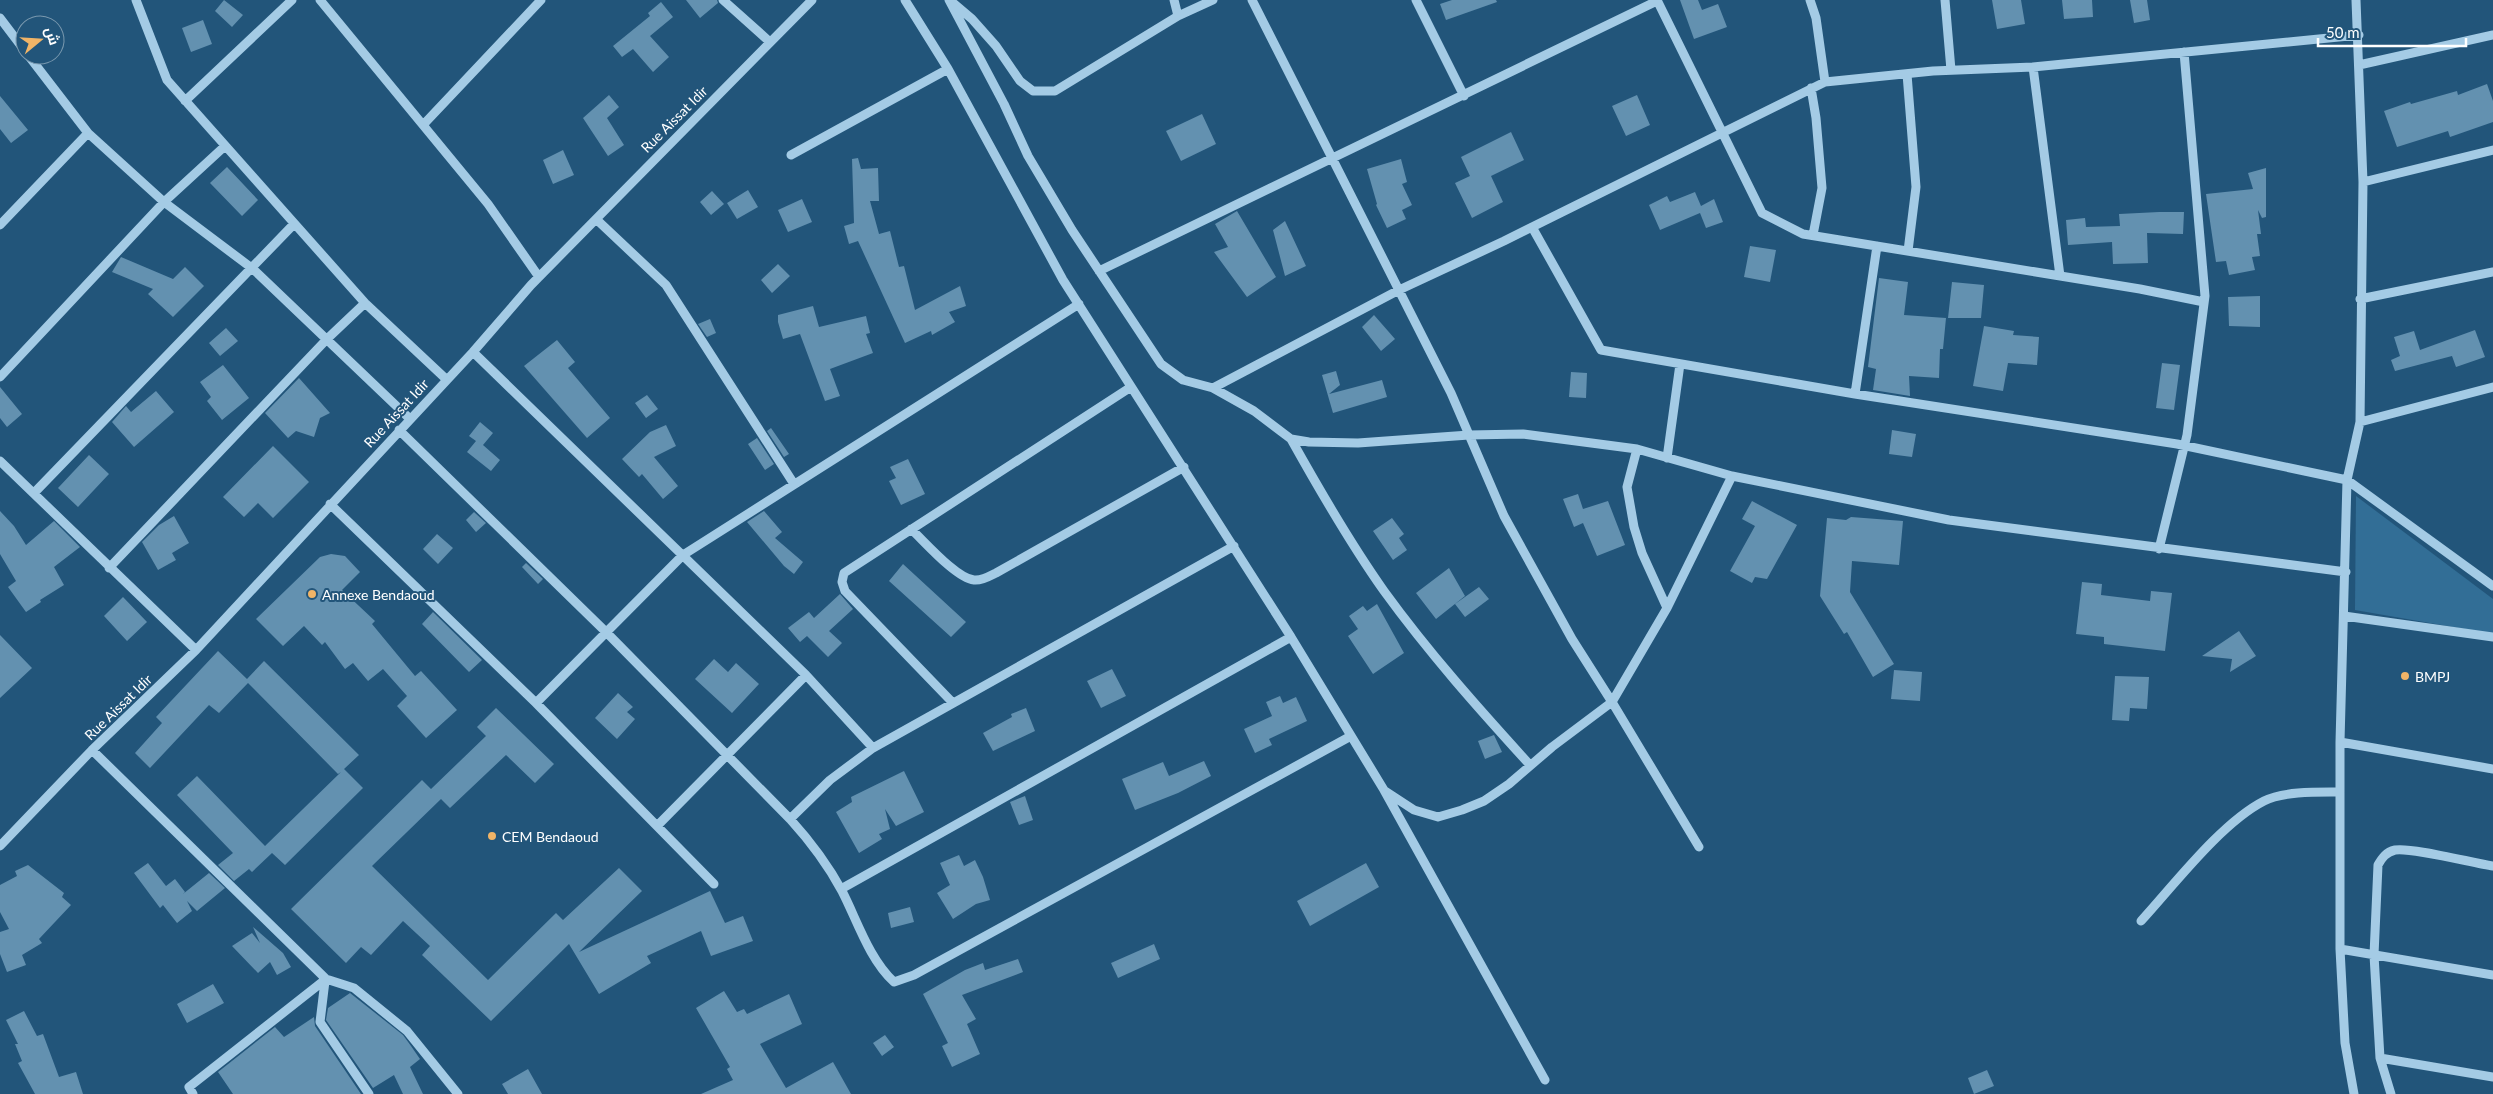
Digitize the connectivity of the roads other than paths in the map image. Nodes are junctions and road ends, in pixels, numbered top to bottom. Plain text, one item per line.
1 (136, 0) edge
2 (292, 0) edge
3 (320, 0) edge
4 (541, 0) edge
5 (723, 0) edge
6 (812, 0) edge
7 (905, 0) edge
8 (949, 0) edge
9 (1174, 0) edge
10 (1213, 0) edge
11 (1252, 0) edge
12 (1416, 0) edge
13 (1810, 0) edge
14 (1945, 0) edge
15 (2356, 0) edge
16 (1657, 1) edge
17 (1178, 16) junction
18 (0, 18) edge
19 (2358, 35) junction
20 (2493, 35) edge
21 (15, 38) edge
22 (770, 42) junction
23 (2184, 52) junction
24 (36, 65) edge
25 (2359, 65) junction
26 (2033, 67) junction
27 (948, 69) junction
28 (1951, 70) junction
29 (1907, 74) junction
30 (1825, 82) junction
31 (1812, 88) junction
32 (1464, 96) junction
33 (185, 102) junction
34 (422, 125) junction
35 (1722, 132) junction
36 (88, 133) junction
37 (225, 146) junction
38 (2493, 150) edge
39 (791, 155) dead end
40 (1331, 158) junction
41 (2363, 182) junction
42 (164, 202) junction
43 (596, 219) junction
44 (294, 224) junction
45 (0, 225) edge
46 (1532, 227) junction
47 (1813, 235) junction
48 (1877, 246) junction
49 (1908, 251) junction
50 (253, 269) junction
51 (1099, 271) junction
52 (2493, 272) edge
53 (2060, 276) junction
54 (539, 277) junction
55 (1399, 290) junction
56 (2360, 299) junction
57 (2204, 302) junction
58 (365, 304) junction
59 (1079, 304) junction
60 (327, 339) junction
61 (473, 352) junction
62 (1680, 364) junction
63 (0, 377) edge
64 (446, 379) junction
65 (1132, 387) junction
66 (1213, 388) junction
67 (2493, 388) edge
68 (1855, 394) junction
69 (409, 418) junction
70 (2360, 422) junction
71 (399, 430) junction
72 (1469, 435) junction
73 (1291, 439) junction
74 (2184, 445) junction
75 (1638, 449) junction
76 (1667, 458) junction
77 (0, 461) edge
78 (1184, 467) junction
79 (1732, 476) junction
80 (2347, 480) junction
81 (794, 484) junction
82 (34, 493) junction
83 (330, 504) junction
84 (911, 529) junction
85 (1234, 546) junction
86 (2159, 549) junction
87 (683, 555) junction
88 (110, 568) junction
89 (2346, 572) junction
90 (2493, 586) edge
91 (1667, 608) junction
92 (2344, 616) junction
93 (607, 633) junction
94 (1291, 637) junction
95 (2493, 637) edge
96 (196, 650) junction
97 (806, 675) junction
98 (1612, 702) junction
99 (536, 703) junction
100 (953, 703) junction
101 (1351, 736) junction
102 (2340, 742) junction
103 (873, 748) junction
104 (92, 750) junction
105 (726, 755) junction
106 (1530, 765) junction
107 (2493, 769) edge
108 (1384, 790) junction
109 (2340, 792) junction
110 (790, 819) junction
111 (657, 826) junction
112 (0, 846) edge
113 (1699, 846) dead end
114 (2493, 866) edge
115 (714, 884) dead end
116 (841, 889) junction
117 (2141, 921) dead end
118 (2340, 949) junction
119 (2374, 955) junction
120 (2493, 975) edge
121 (325, 980) junction
122 (2380, 1058) junction
123 (2493, 1077) edge
124 (1545, 1080) dead end
125 (193, 1094) edge
126 (368, 1094) edge
127 (458, 1094) edge
128 (2354, 1094) edge
129 (2392, 1094) edge

1 - 33 street
2 - 33 street
3 - 34 street
4 - 34 street
5 - 22 street
6 - 22 street, Rue Aissat Idir
7 - 27 street
8 - 17 street
8 - 51 street
9 - 17 street
10 - 17 street
11 - 40 street
12 - 32 street
13 - 30 street
14 - 28 street
15 - 19 street
16 - 32 street
16 - 35 street
18 - 21 street
19 - 23 street
19 - 25 street
20 - 25 street
22 - 43 street, Rue Aissat Idir
23 - 26 street
23 - 57 street
24 - 36 street
25 - 41 street
26 - 28 street
26 - 53 street
27 - 39 street
27 - 59 street
28 - 29 street
29 - 30 street
29 - 49 street
30 - 31 street
31 - 35 street
31 - 47 street
32 - 40 street
33 - 37 street
34 - 54 street
35 - 46 street
35 - 47 street
36 - 42 street
36 - 45 street
37 - 42 street
37 - 44 street
38 - 41 street
40 - 51 street
40 - 55 street
41 - 56 street
42 - 50 street
42 - 63 street
43 - 54 street, Rue Aissat Idir
43 - 81 street
44 - 50 street
44 - 58 street
46 - 55 street
46 - 62 street
47 - 48 street
48 - 49 street
48 - 68 street
49 - 53 street
50 - 60 street
50 - 82 street
51 - 66 street
52 - 56 street
53 - 57 street
54 - 61 street, Rue Aissat Idir
55 - 66 street
55 - 72 street
56 - 70 street
57 - 74 street
58 - 60 street
58 - 64 street
59 - 65 street
59 - 81 street
60 - 69 street
60 - 88 street
61 - 64 street, Rue Aissat Idir
61 - 87 street
62 - 68 street
62 - 76 street
64 - 69 street, Rue Aissat Idir
65 - 78 street
65 - 84 street
66 - 73 street
67 - 70 street
68 - 74 street
69 - 71 street, Rue Aissat Idir
70 - 80 street
71 - 83 street, Rue Aissat Idir
71 - 93 street
72 - 73 street
72 - 75 street
72 - 98 street
73 - 106 street
74 - 80 street
74 - 86 street
75 - 76 street
75 - 91 street
76 - 79 street
77 - 82 street
78 - 84 street
78 - 85 street
79 - 86 street
79 - 91 street
80 - 89 street
80 - 90 street
81 - 87 street
82 - 88 street
83 - 96 street, Rue Aissat Idir
83 - 99 street
84 - 100 street
85 - 94 street
85 - 100 street
86 - 89 street
87 - 93 street
87 - 97 street
88 - 96 street
89 - 92 street
91 - 98 street
92 - 95 street
92 - 102 street
93 - 99 street
93 - 105 street
94 - 101 street
94 - 116 street
96 - 104 street, Rue Aissat Idir
97 - 103 street
97 - 105 street
98 - 106 street
98 - 113 street
99 - 111 street
100 - 103 street
101 - 108 street
101 - 116 street
102 - 107 street
102 - 109 street
103 - 110 street
104 - 112 street, Rue Aissat Idir
104 - 121 street
105 - 110 street
105 - 111 street
106 - 108 street
108 - 124 street
109 - 117 street
109 - 118 street
110 - 116 street
111 - 115 street
114 - 119 street
118 - 119 street
118 - 128 street
119 - 120 street
119 - 122 street
121 - 125 street
121 - 126 street
121 - 127 street
122 - 123 street
122 - 129 street

